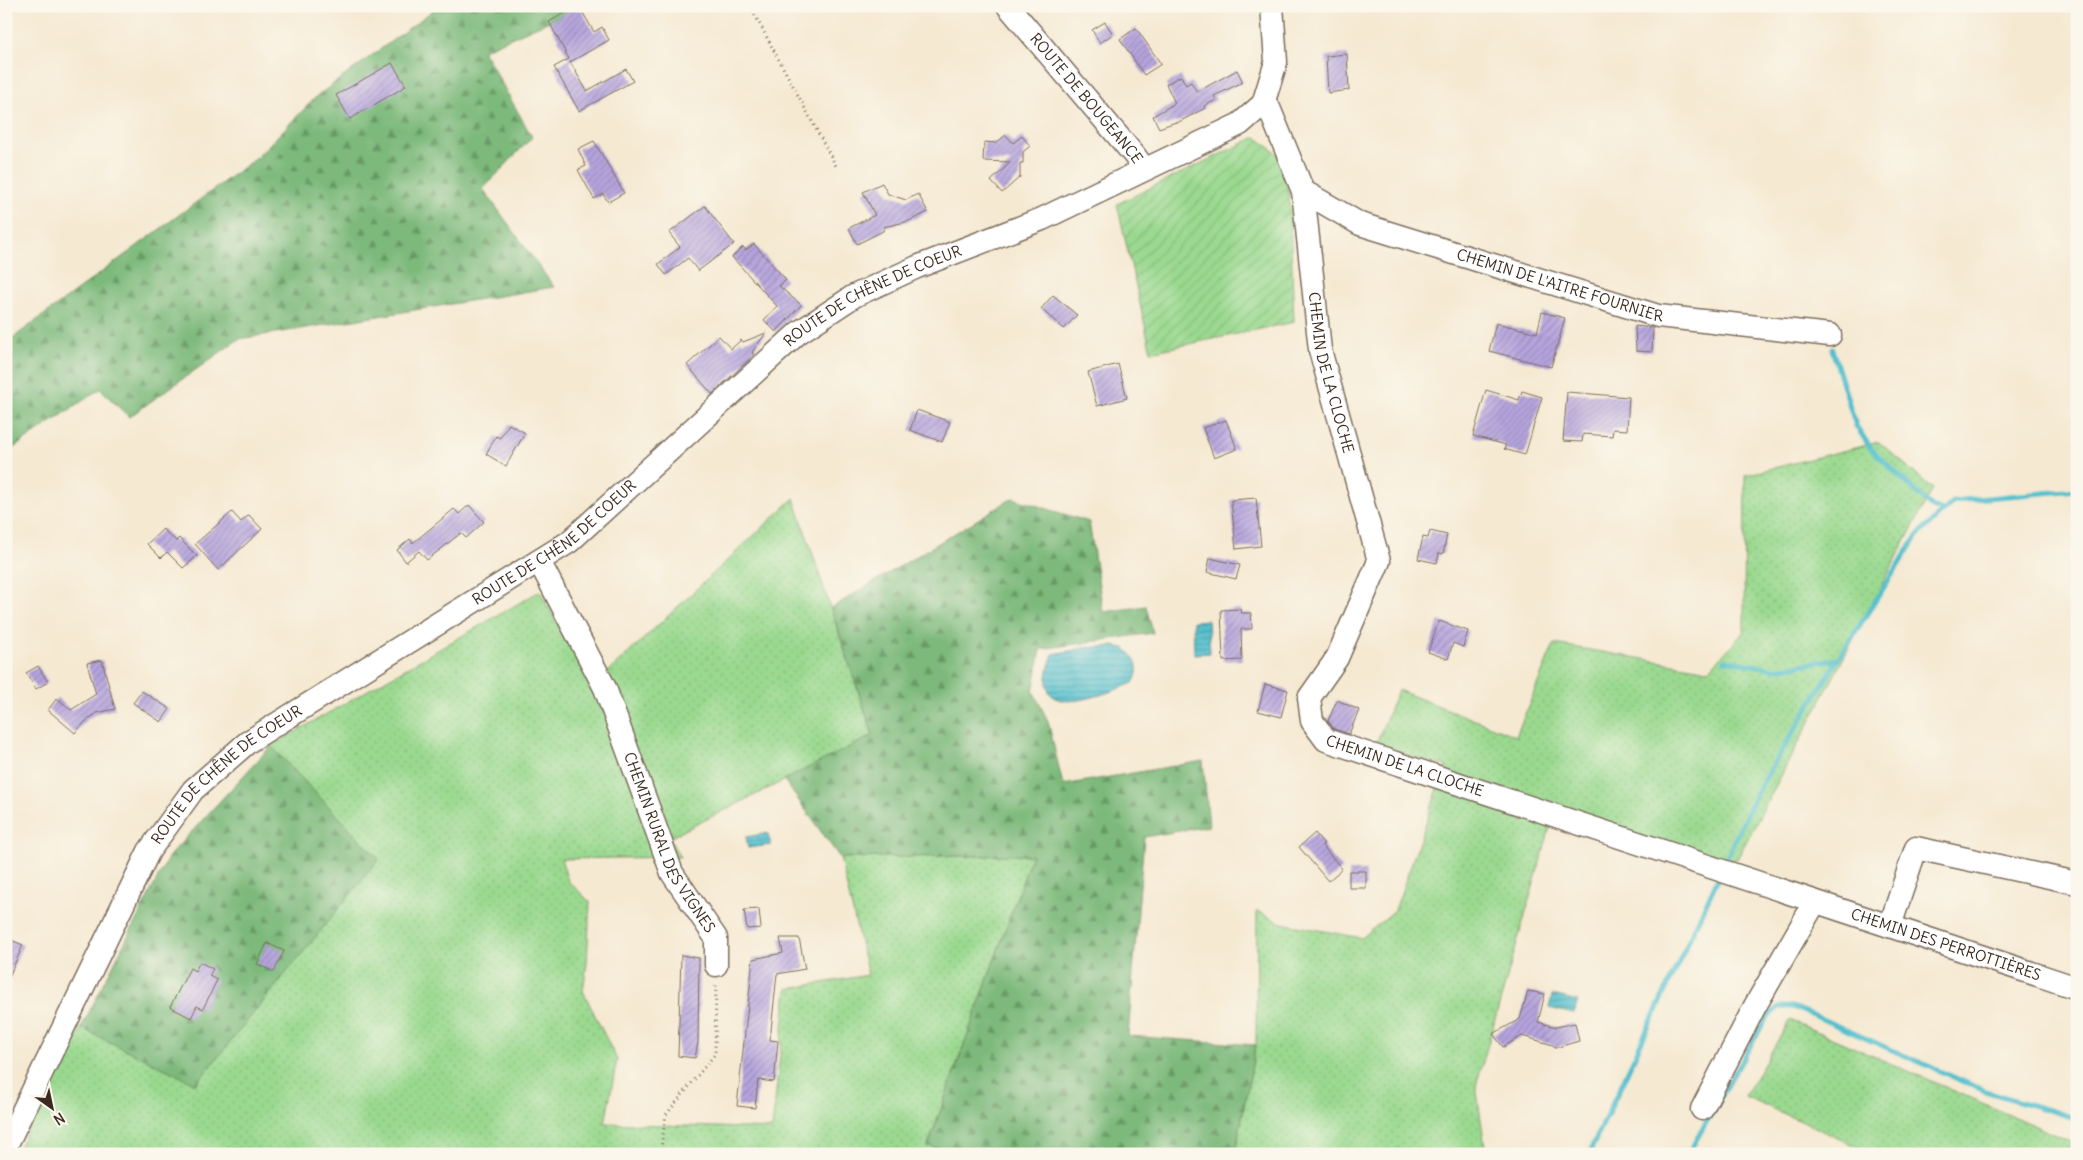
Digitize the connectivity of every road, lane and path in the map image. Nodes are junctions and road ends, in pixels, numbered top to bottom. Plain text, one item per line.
1 (750, 6) edge
2 (1008, 6) edge
3 (1272, 6) edge
4 (1263, 104) junction
5 (836, 166) dead end
6 (1144, 169) junction
7 (1303, 191) junction
8 (1830, 335) dead end
9 (539, 561) junction
10 (2077, 883) edge
11 (1815, 902) junction
12 (1890, 926) junction
13 (716, 965) joint
14 (2077, 988) edge
15 (1702, 1109) dead end
16 (6, 1146) edge
17 (660, 1154) edge

1 - 5 path
2 - 6 street, ROUTE DE BOUGEANCE
3 - 4 street
4 - 6 street, ROUTE DE CHÊNE DE COEUR
4 - 7 street, CHEMIN DE LA CLOCHE
6 - 9 street, ROUTE DE CHÊNE DE COEUR
7 - 8 street, CHEMIN DE L'AITRE FOURNIER
7 - 11 street, CHEMIN DE LA CLOCHE
9 - 13 street, CHEMIN RURAL DES VIGNES
9 - 16 street, ROUTE DE CHÊNE DE COEUR
10 - 12 street
11 - 12 street, CHEMIN DES PERROTTIÈRES
11 - 15 street
12 - 14 street, CHEMIN DES PERROTTIÈRES
13 - 17 path

